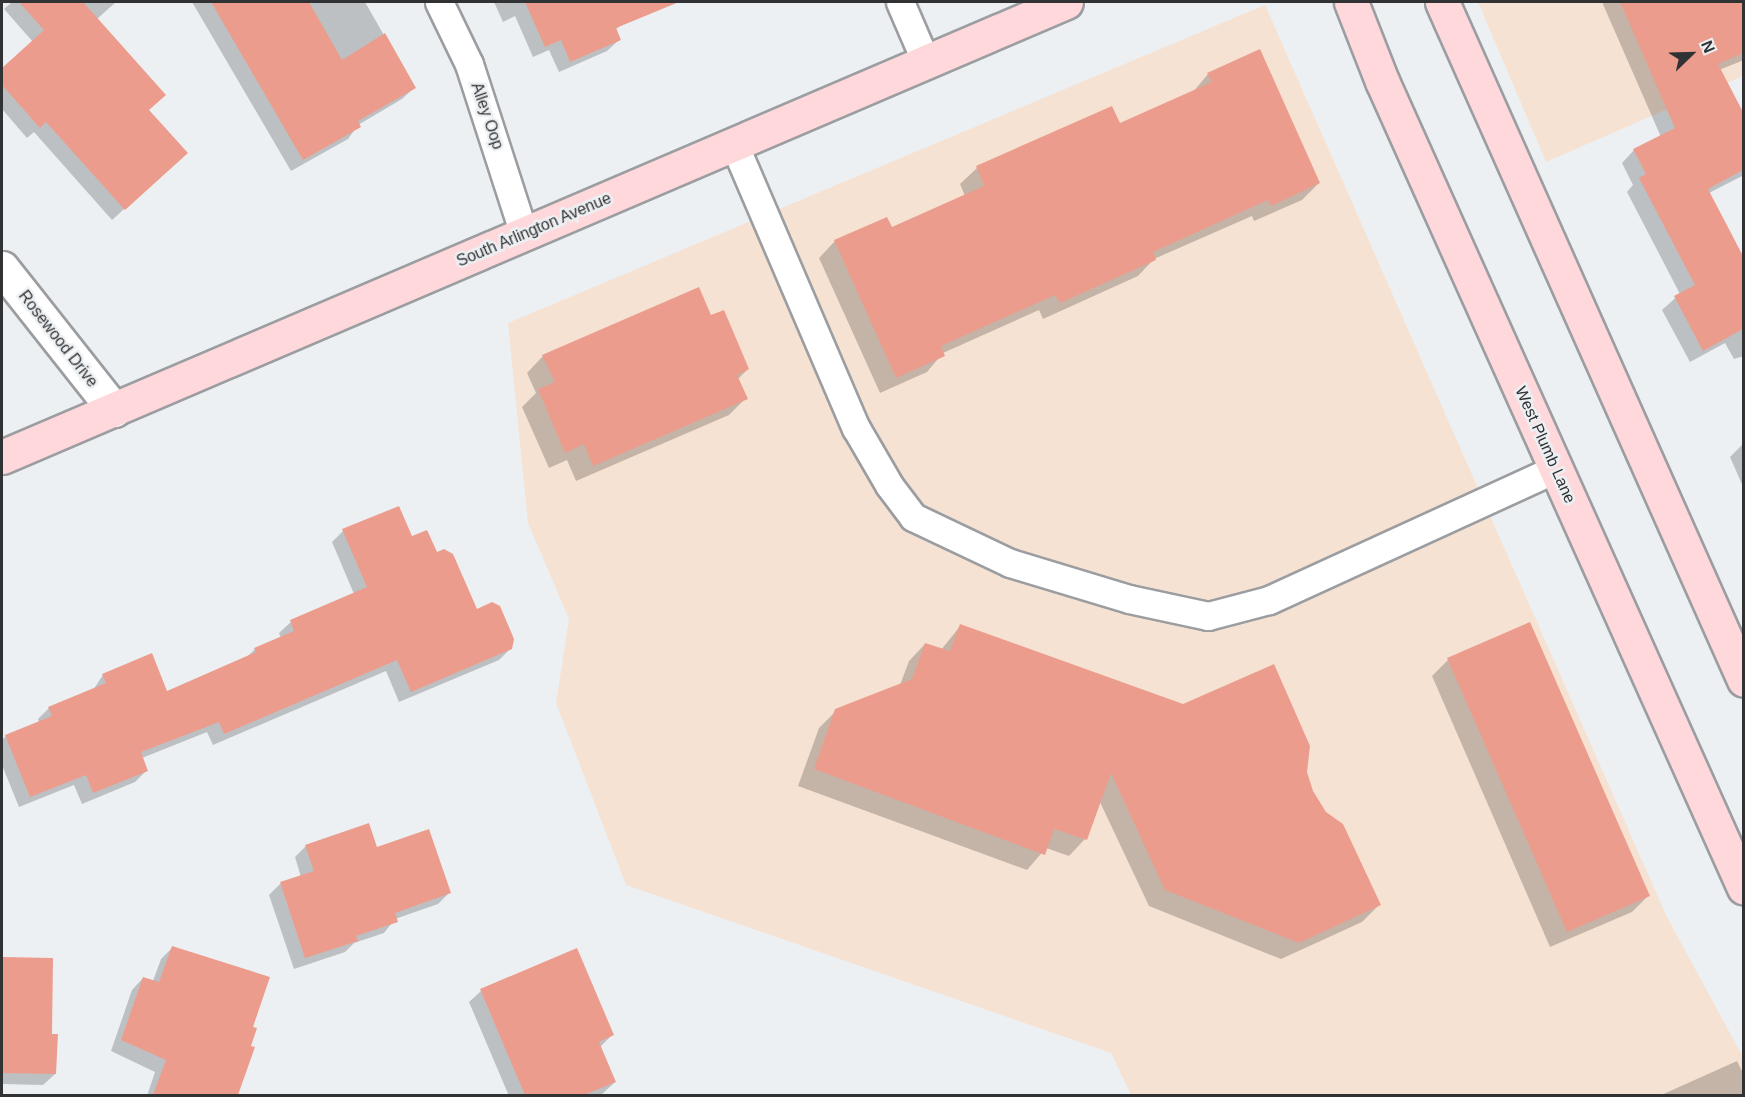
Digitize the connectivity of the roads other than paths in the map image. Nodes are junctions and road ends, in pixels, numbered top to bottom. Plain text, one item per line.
1 (439, 2) edge
2 (900, 2) edge
3 (1066, 2) edge
4 (1351, 2) edge
5 (1442, 2) edge
6 (926, 62) junction
7 (734, 144) junction
8 (524, 234) junction
9 (2, 268) edge
10 (114, 410) junction
11 (2, 457) edge
12 (1555, 469) junction
13 (1743, 680) edge
14 (1743, 888) edge

1 - 8 lane, Alley Oop
2 - 6 lane
3 - 6 main road, South Arlington Avenue
4 - 12 main road, West Plumb Lane
5 - 13 main road
6 - 7 main road, South Arlington Avenue
7 - 8 main road, South Arlington Avenue
7 - 12 lane
8 - 10 main road, South Arlington Avenue
9 - 10 street, Rosewood Drive
10 - 11 main road, South Arlington Avenue
12 - 14 main road, West Plumb Lane

